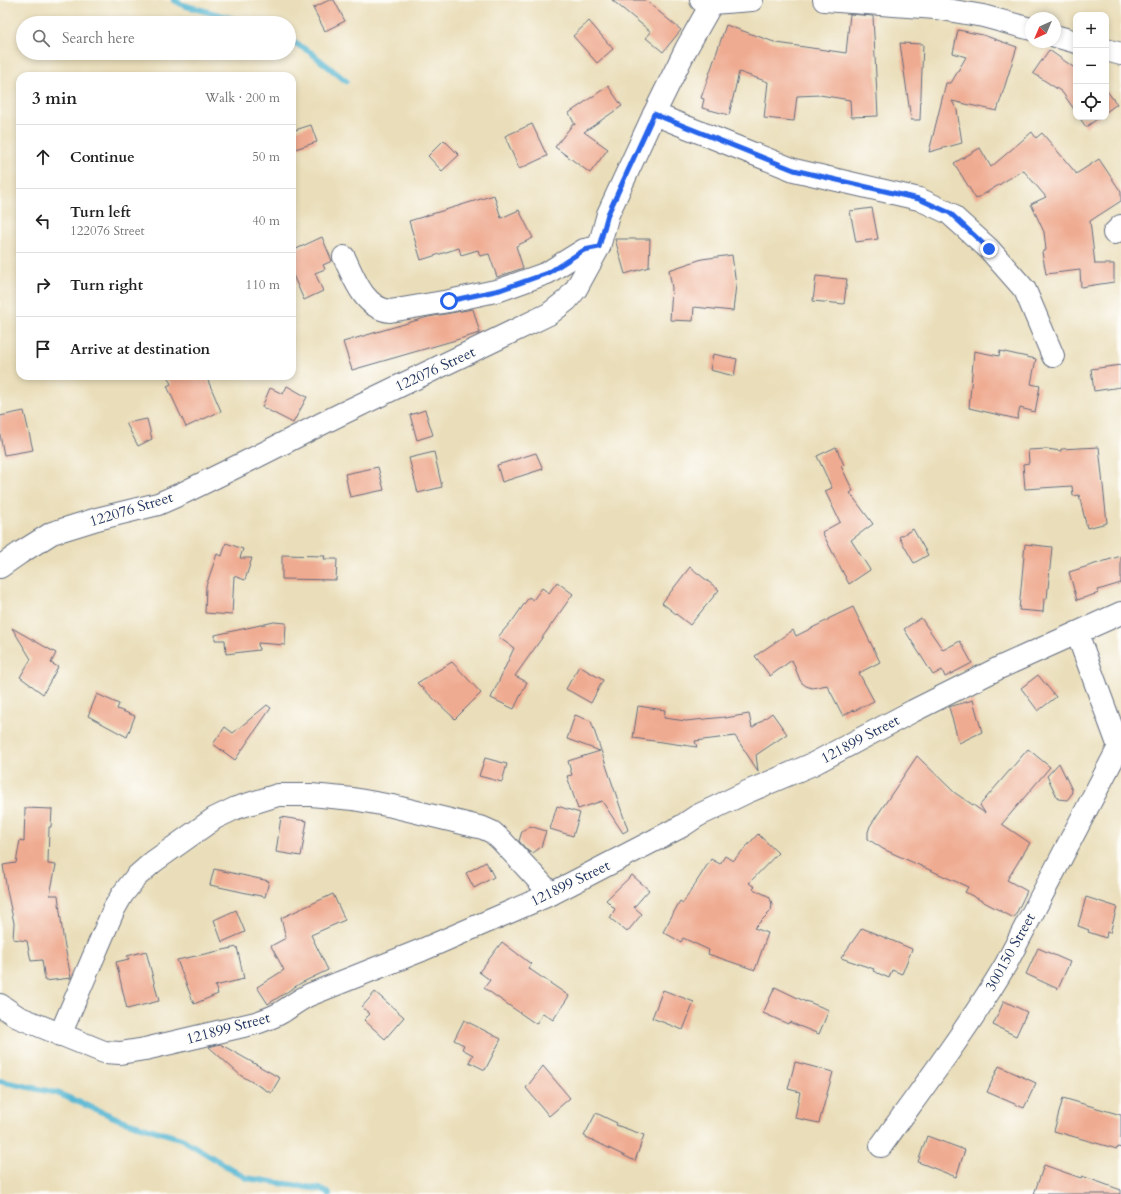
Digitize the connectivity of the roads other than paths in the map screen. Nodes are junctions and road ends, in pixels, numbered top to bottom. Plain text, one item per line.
1 (752, 0) edge
2 (824, 0) edge
3 (706, 2) edge
4 (1025, 27) edge
5 (1061, 38) edge
6 (1073, 41) edge
7 (1109, 51) edge
8 (1121, 54) edge
9 (654, 114) junction
10 (599, 247) junction
11 (344, 257) dead end
12 (1053, 356) dead end
13 (0, 567) edge
14 (1121, 613) edge
15 (1077, 632) junction
16 (1120, 747) edge
17 (551, 894) junction
18 (0, 1004) edge
19 (60, 1035) junction
20 (881, 1146) dead end

1 - 3 street
2 - 4 street
3 - 9 street, 122076 Street
5 - 6 street
7 - 8 street
9 - 10 street, 122076 Street
9 - 12 street
10 - 11 street
10 - 13 street, 122076 Street
14 - 15 street, 121899 Street
15 - 16 street
15 - 17 street, 121899 Street
16 - 20 street, 300150 Street
17 - 19 street, 121899 Street
17 - 19 street
18 - 19 street, 121899 Street

